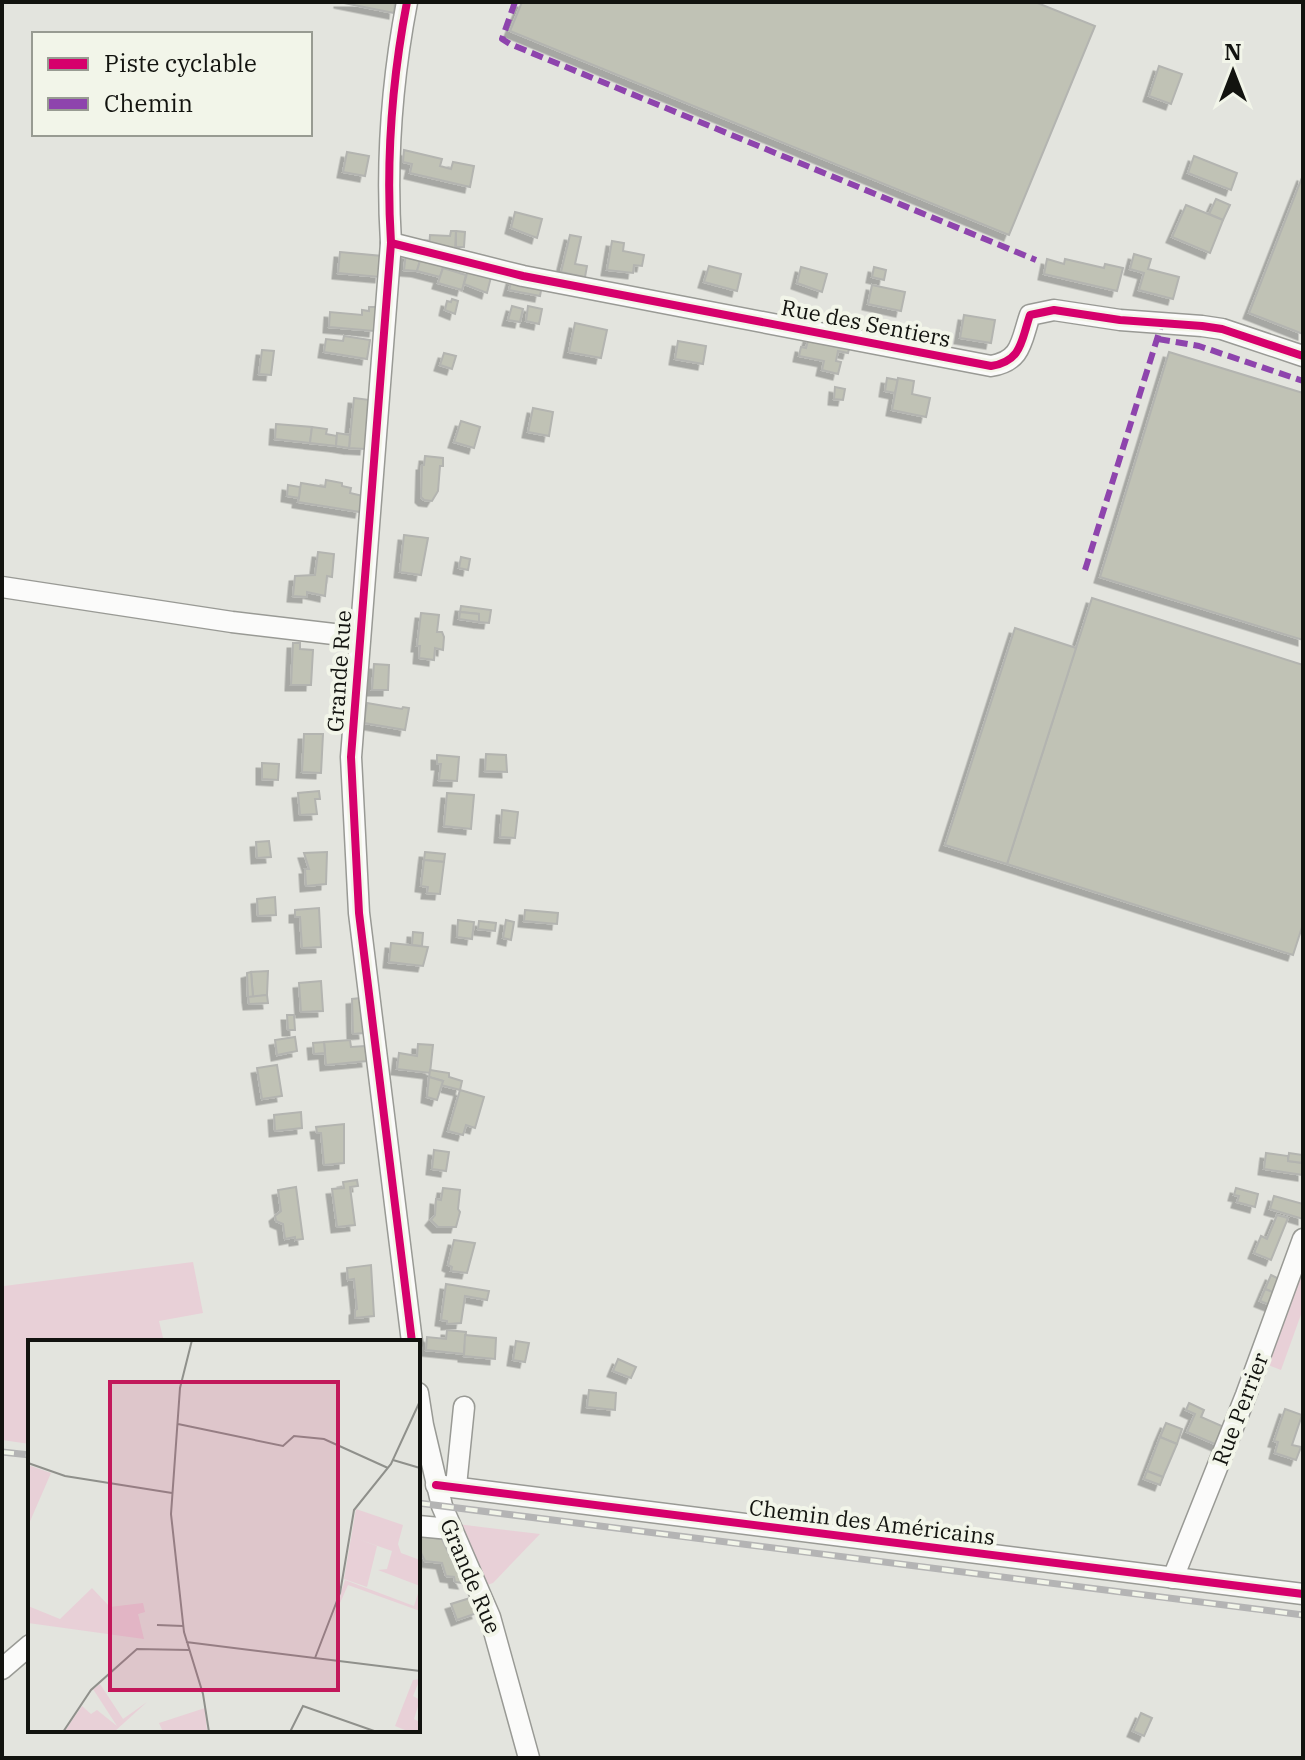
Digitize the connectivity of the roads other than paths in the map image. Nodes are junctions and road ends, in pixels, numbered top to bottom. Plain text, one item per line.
1 (407, 2) edge
2 (391, 243) junction
3 (1303, 356) edge
4 (2, 587) edge
5 (359, 637) junction
6 (1303, 1239) edge
7 (412, 1340) edge
8 (420, 1400) edge
9 (464, 1407) dead end
10 (446, 1486) junction
11 (420, 1526) edge
12 (450, 1529) junction
13 (1173, 1578) junction
14 (1303, 1594) edge
15 (28, 1647) edge
16 (2, 1669) edge
17 (529, 1758) edge

1 - 2 street, Grande Rue
2 - 3 street, Rue des Sentiers
2 - 5 street, Grande Rue
4 - 5 street
5 - 7 street, Grande Rue
6 - 13 street, Rue Perrier
8 - 10 street, Grande Rue
9 - 10 street
10 - 12 street, Grande Rue
10 - 13 street, Chemin des Américains
11 - 12 street
12 - 17 street, Grande Rue
13 - 14 street, Chemin des Américains
15 - 16 street

